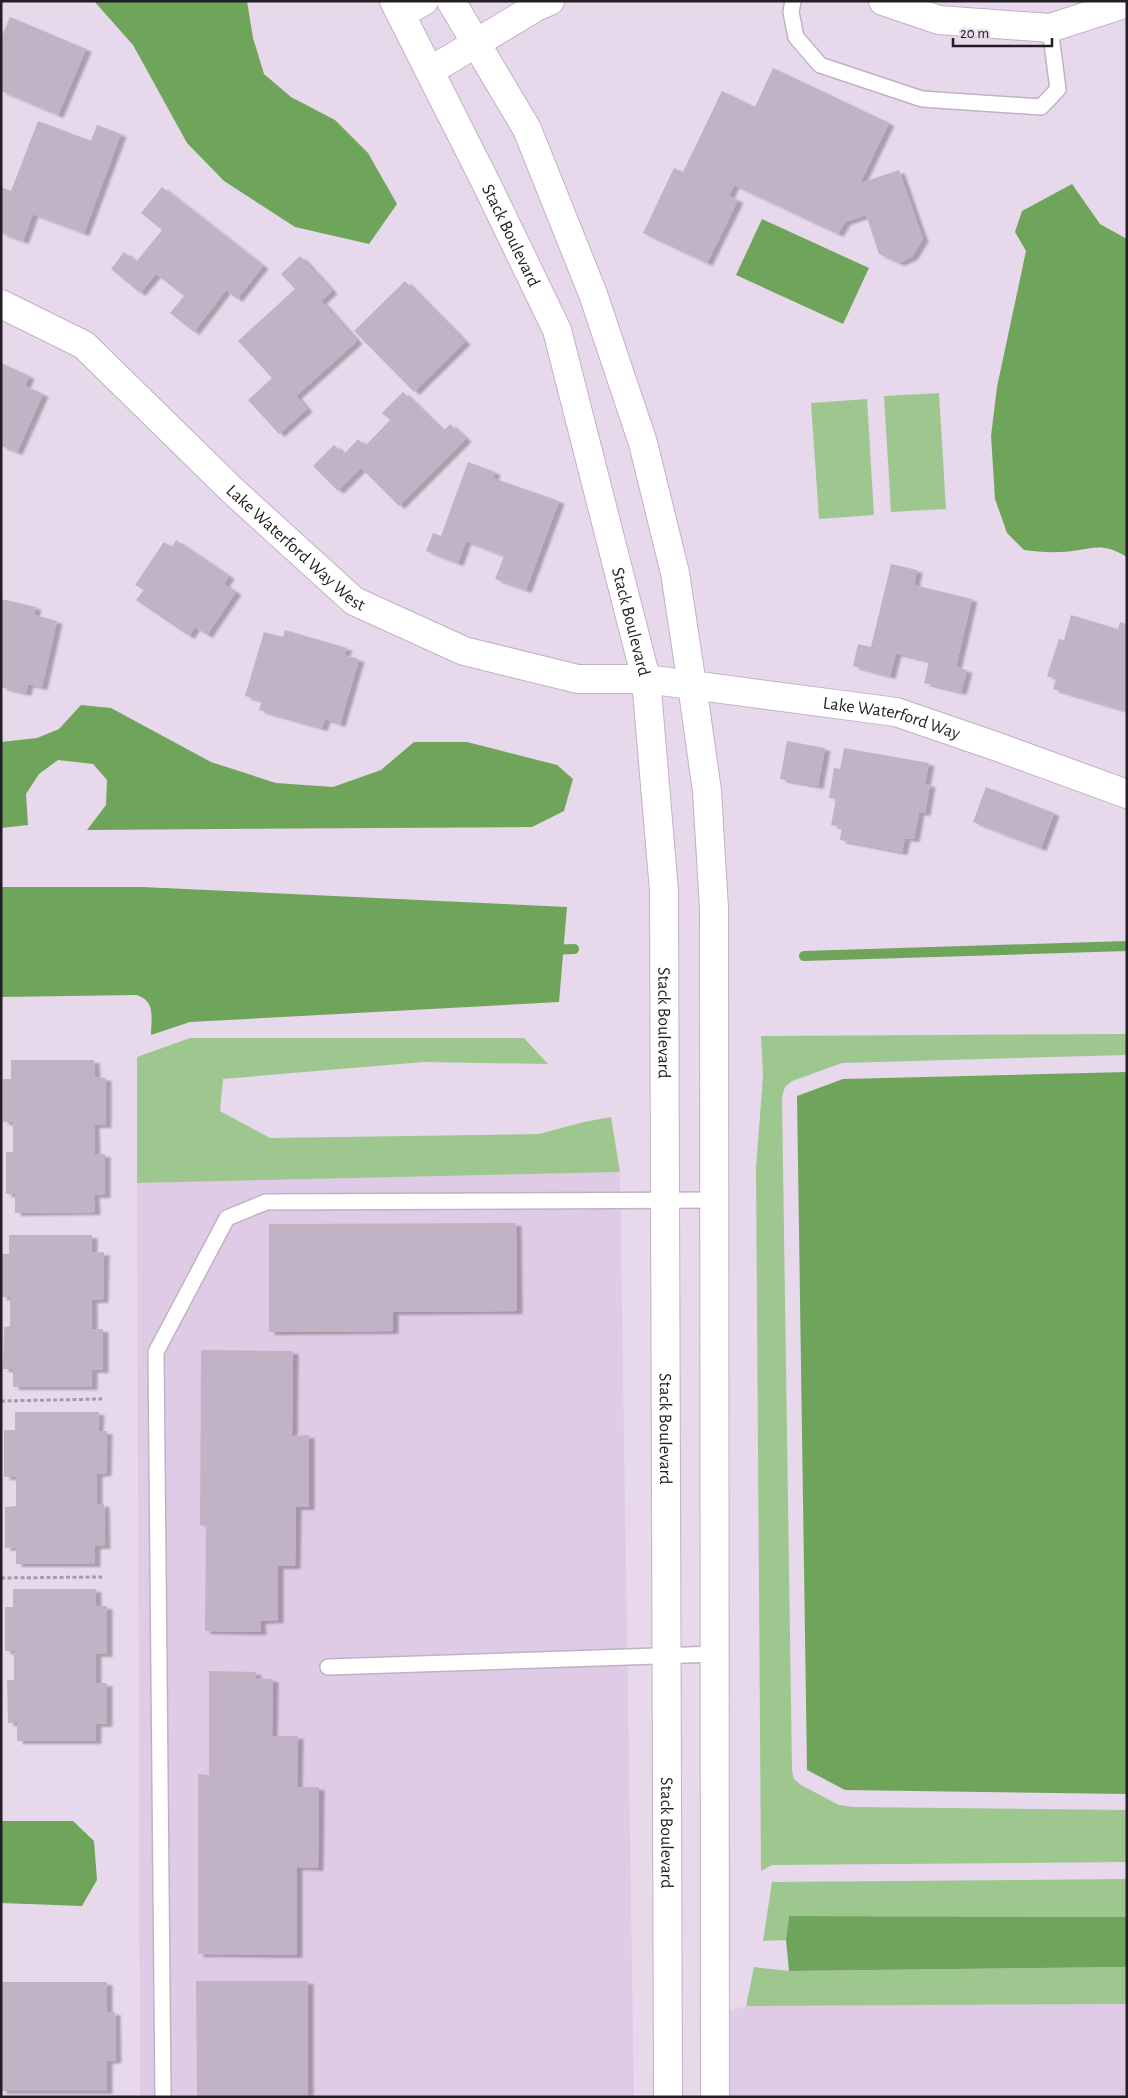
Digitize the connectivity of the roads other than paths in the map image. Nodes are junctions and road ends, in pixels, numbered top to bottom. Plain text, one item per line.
1 (451, 1) edge
2 (550, 1) edge
3 (793, 1) edge
4 (883, 1) edge
5 (1127, 3) edge
6 (406, 6) edge
7 (1050, 28) junction
8 (476, 42) junction
9 (430, 71) junction
10 (1, 304) edge
11 (646, 679) junction
12 (692, 685) junction
13 (1127, 794) edge
14 (715, 1200) junction
15 (665, 1201) junction
16 (716, 1654) junction
17 (667, 1656) junction
18 (328, 1667) dead end
19 (164, 2097) edge
20 (668, 2097) edge
21 (716, 2097) edge

1 - 8 street
2 - 8 street
3 - 7 lane
4 - 7 street
5 - 7 street
6 - 9 street, Stack Boulevard
8 - 9 street
8 - 12 street
9 - 11 street, Stack Boulevard
10 - 11 street, Lake Waterford Way West
11 - 12 street, Lake Waterford Way
11 - 15 street, Stack Boulevard
12 - 13 street, Lake Waterford Way
12 - 14 street
14 - 15 lane
14 - 16 street
15 - 17 street, Stack Boulevard
15 - 19 lane
16 - 17 lane
16 - 21 street
17 - 18 lane
17 - 20 street, Stack Boulevard

